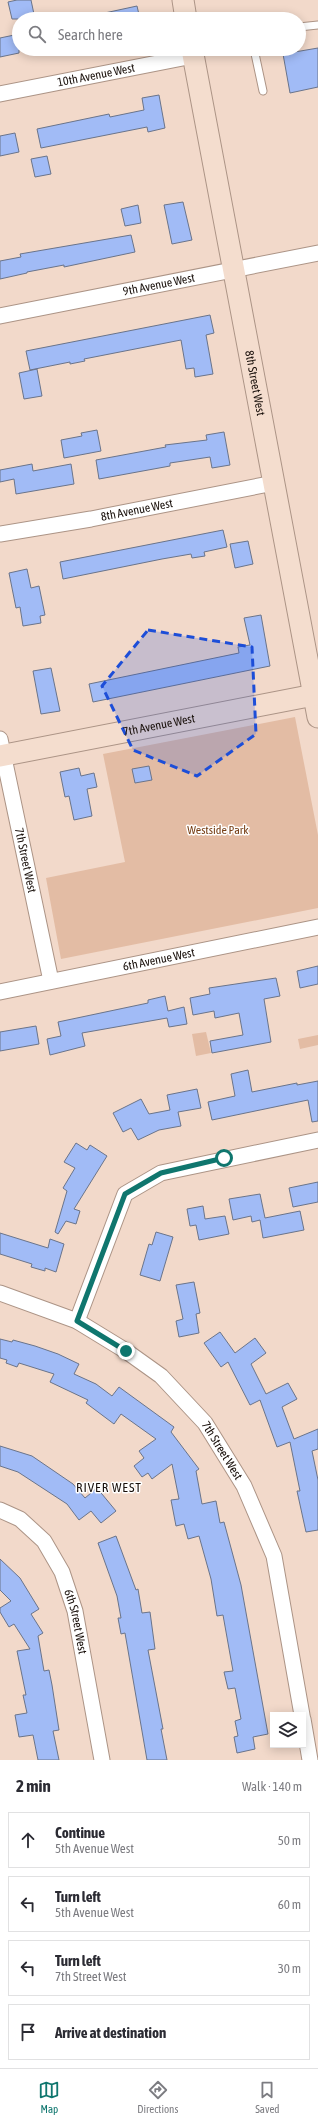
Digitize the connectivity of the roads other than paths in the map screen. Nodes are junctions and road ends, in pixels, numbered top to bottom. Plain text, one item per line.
1 (183, 0) edge
2 (185, 12) edge
3 (318, 25) edge
4 (306, 26) edge
5 (178, 56) edge
6 (193, 56) edge
7 (256, 56) edge
8 (263, 91) dead end
9 (0, 94) edge
10 (318, 253) edge
11 (233, 270) junction
12 (0, 316) edge
13 (274, 483) junction
14 (0, 534) edge
15 (316, 694) edge
16 (318, 717) edge
17 (1, 750) edge
18 (318, 927) edge
19 (51, 981) junction
20 (0, 992) edge
21 (318, 1140) edge
22 (0, 1293) edge
23 (77, 1321) junction
24 (0, 1510) edge
25 (301, 1712) edge
26 (306, 1737) edge
27 (102, 1760) edge
28 (310, 1760) edge

1 - 2 street
3 - 4 lane
5 - 9 street, 10th Avenue West
6 - 11 street, 8th Street West
7 - 8 lane
10 - 11 street, 9th Avenue West
11 - 12 street, 9th Avenue West
11 - 13 street, 8th Street West
13 - 14 street, 8th Avenue West
13 - 15 street, 8th Street West
15 - 16 street, 8th Street West
15 - 17 street, 7th Avenue West
17 - 19 street, 7th Street West
18 - 19 street, 6th Avenue West
19 - 20 street, 6th Avenue West
21 - 23 street
22 - 23 street, 7th Street West
23 - 25 street, 7th Street West
24 - 27 street, 6th Street West
26 - 28 street

